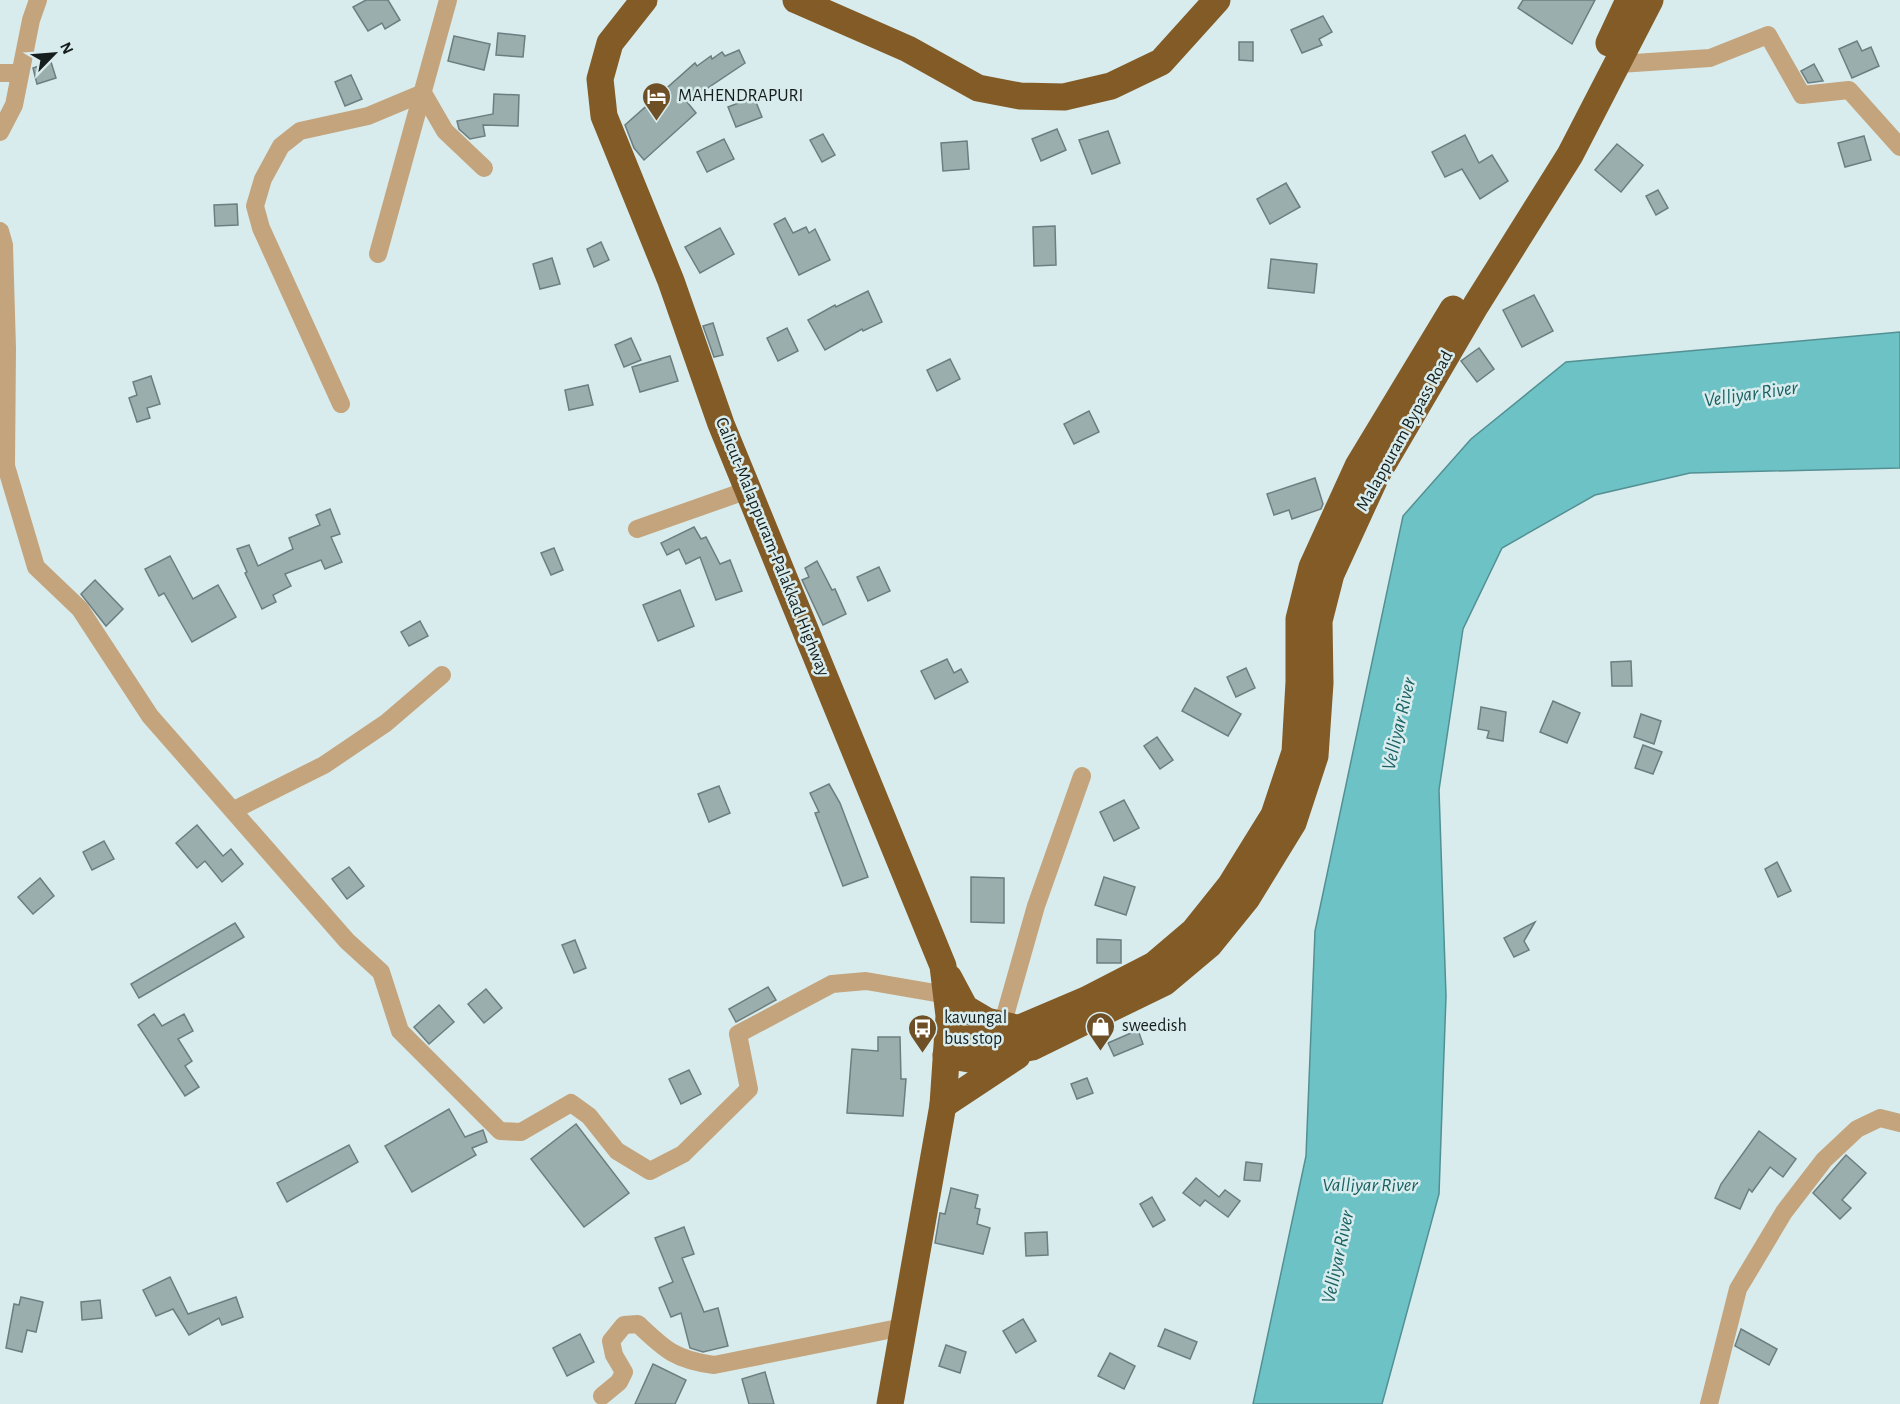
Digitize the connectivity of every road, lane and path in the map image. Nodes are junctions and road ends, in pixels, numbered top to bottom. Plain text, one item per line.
1 (38, 0) edge
2 (448, 0) edge
3 (796, 0) edge
4 (1217, 0) edge
5 (1629, 0) edge
6 (1650, 0) edge
7 (641, 1) edge
8 (1619, 64) junction
9 (0, 73) edge
10 (20, 74) junction
11 (423, 93) junction
12 (0, 132) edge
13 (1900, 147) edge
14 (484, 168) dead end
15 (0, 231) edge
16 (378, 254) dead end
17 (341, 404) dead end
18 (748, 490) junction
19 (637, 529) dead end
20 (442, 675) dead end
21 (1082, 776) dead end
22 (234, 810) junction
23 (943, 966) junction
24 (946, 995) junction
25 (1019, 1034) junction
26 (947, 1046) junction
27 (943, 1105) junction
28 (1900, 1123) edge
29 (903, 1327) junction
30 (602, 1396) dead end
31 (890, 1404) edge
32 (1709, 1404) edge

1 - 10 street
2 - 11 street
3 - 4 highway
5 - 25 highway, Malappuram Bypass Road
6 - 8 highway, Malappuram Bypass Road
7 - 18 highway, Calicut-Malappuram-Palakkad Highway
8 - 13 street
8 - 25 highway, Malappuram Bypass Road
9 - 10 street
10 - 12 street
11 - 14 street
11 - 16 street
11 - 17 street
15 - 22 street
18 - 19 street
18 - 23 highway, Calicut-Malappuram-Palakkad Highway
20 - 22 street
21 - 25 street
22 - 24 street
23 - 24 highway, Calicut-Malappuram-Palakkad Highway
23 - 25 highway
24 - 26 highway, Calicut-Malappuram-Palakkad Highway
25 - 26 highway, Malappuram Bypass Road
25 - 27 highway
26 - 27 highway, Calicut-Malappuram-Palakkad Highway
27 - 29 highway, Calicut-Malappuram-Palakkad Highway
28 - 32 street
29 - 30 street
29 - 31 highway, Calicut-Malappuram-Palakkad Highway

